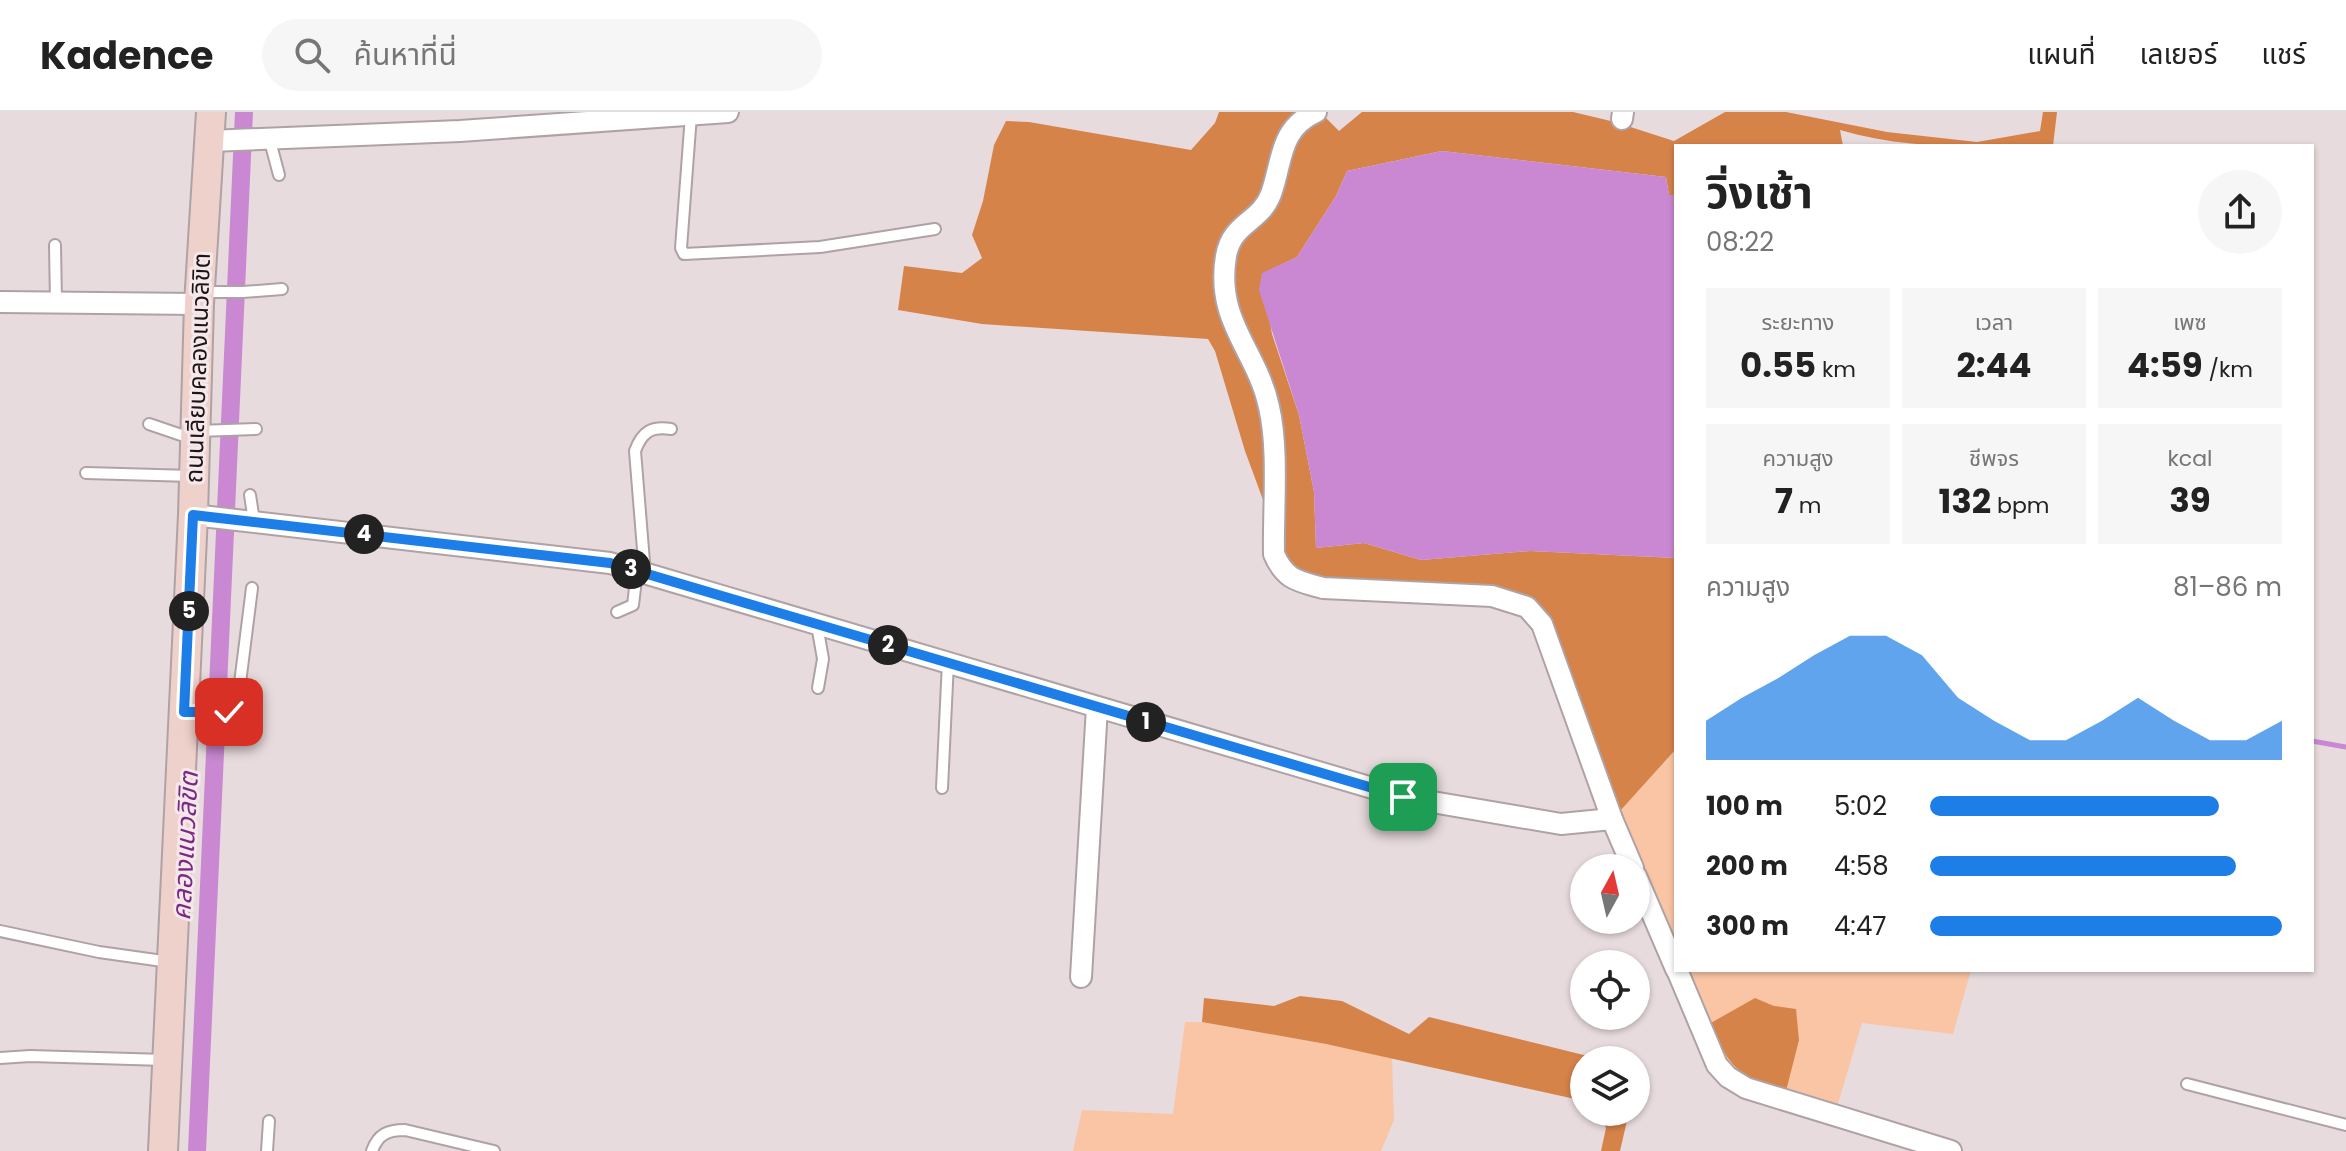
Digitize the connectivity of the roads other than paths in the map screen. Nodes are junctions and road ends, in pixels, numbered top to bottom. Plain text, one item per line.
1 (211, 112) edge
2 (728, 112) edge
3 (1316, 112) edge
4 (691, 115) junction
5 (217, 141) junction
6 (264, 141) junction
7 (279, 175) dead end
8 (935, 229) dead end
9 (55, 245) dead end
10 (282, 289) dead end
11 (205, 296) junction
12 (0, 302) edge
13 (56, 302) junction
14 (149, 424) dead end
15 (256, 429) dead end
16 (671, 429) dead end
17 (201, 434) junction
18 (86, 473) dead end
19 (194, 476) junction
20 (250, 495) dead end
21 (202, 516) junction
22 (247, 520) junction
23 (640, 575) junction
24 (252, 588) dead end
25 (617, 612) dead end
26 (817, 625) junction
27 (948, 662) junction
28 (818, 688) dead end
29 (1097, 707) junction
30 (192, 712) junction
31 (942, 788) dead end
32 (1612, 819) junction
33 (1627, 854) edge
34 (1650, 909) edge
35 (0, 931) edge
36 (172, 962) junction
37 (1674, 964) edge
38 (1677, 972) edge
39 (1081, 977) dead end
40 (0, 1058) edge
41 (167, 1060) junction
42 (2187, 1084) dead end
43 (269, 1121) dead end
44 (2346, 1125) edge
45 (163, 1151) edge
46 (267, 1151) edge
47 (372, 1151) edge
48 (494, 1151) edge
49 (1951, 1151) edge

1 - 5 street, ถนนเลียบคลองแนวลิขิต
2 - 4 street
3 - 32 street
4 - 6 street
4 - 8 lane
5 - 6 street
5 - 11 street, ถนนเลียบคลองแนวลิขิต
6 - 7 lane
9 - 13 lane
10 - 11 lane
11 - 13 street
11 - 17 street, ถนนเลียบคลองแนวลิขิต
12 - 13 street
14 - 17 lane
15 - 17 lane
16 - 23 lane
17 - 19 street, ถนนเลียบคลองแนวลิขิต
18 - 19 lane
19 - 21 street, ถนนเลียบคลองแนวลิขิต
20 - 22 lane
21 - 22 street
21 - 30 street, ถนนเลียบคลองแนวลิขิต
22 - 23 street
23 - 25 lane
23 - 26 street
24 - 30 lane
26 - 27 street
26 - 28 lane
27 - 29 street
27 - 31 lane
29 - 32 street
29 - 39 street
30 - 36 street, ถนนเลียบคลองแนวลิขิต
32 - 33 street
34 - 37 street
35 - 36 lane
36 - 41 street, ถนนเลียบคลองแนวลิขิต
38 - 49 street
40 - 41 lane
41 - 45 street, ถนนเลียบคลองแนวลิขิต
42 - 44 lane
43 - 46 lane
47 - 48 lane

